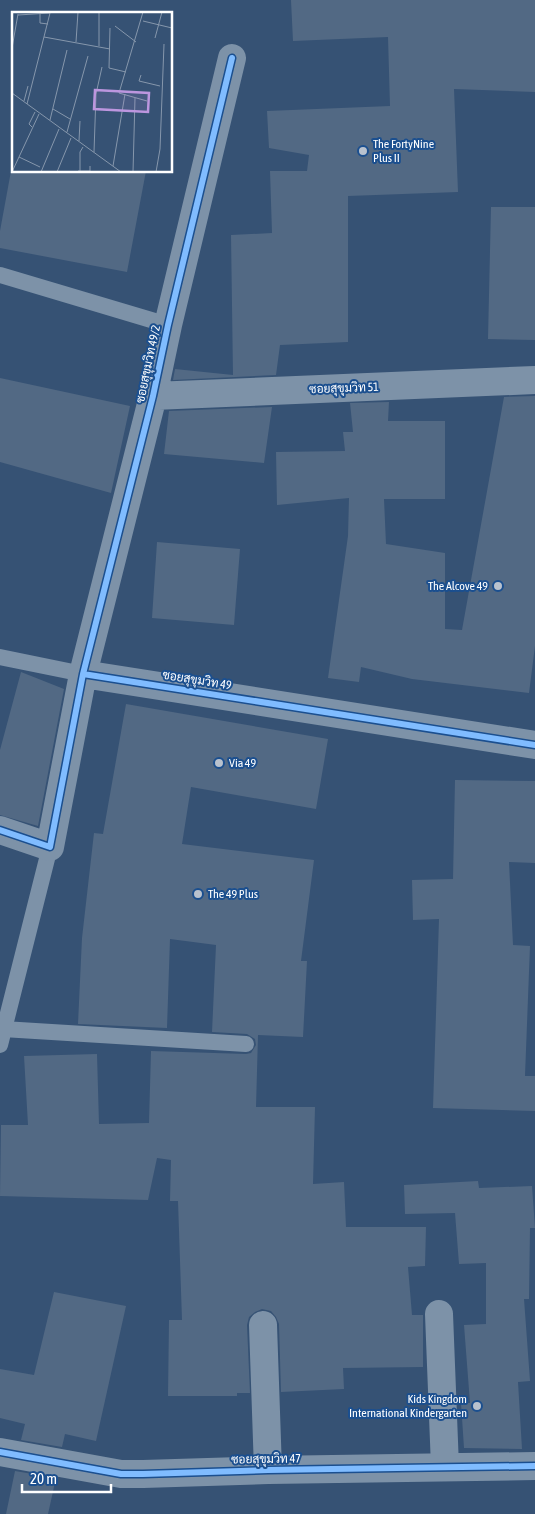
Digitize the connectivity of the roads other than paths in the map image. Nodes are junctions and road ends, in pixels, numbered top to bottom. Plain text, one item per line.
1 (232, 58) dead end
2 (0, 275) edge
3 (168, 324) junction
4 (535, 380) edge
5 (153, 396) junction
6 (0, 657) edge
7 (83, 674) junction
8 (535, 745) edge
9 (0, 830) edge
10 (50, 847) junction
11 (2, 1037) edge
12 (246, 1044) dead end
13 (440, 1314) dead end
14 (263, 1325) dead end
15 (0, 1452) edge
16 (535, 1466) edge
17 (444, 1467) junction
18 (268, 1470) junction

1 - 3 street, ซอยสุขุมวิท 49/2
2 - 3 lane
3 - 5 street, ซอยสุขุมวิท 49/2
4 - 5 street, ซอยสุขุมวิท 51
5 - 7 street, ซอยสุขุมวิท 49/2
6 - 7 lane
7 - 8 street, ซอยสุขุมวิท 49
7 - 10 street
9 - 10 street
10 - 11 lane
11 - 12 lane
13 - 17 street
14 - 18 street
15 - 18 street, ซอยสุขุมวิท 47
16 - 17 street, ซอยสุขุมวิท 47
17 - 18 street, ซอยสุขุมวิท 47

